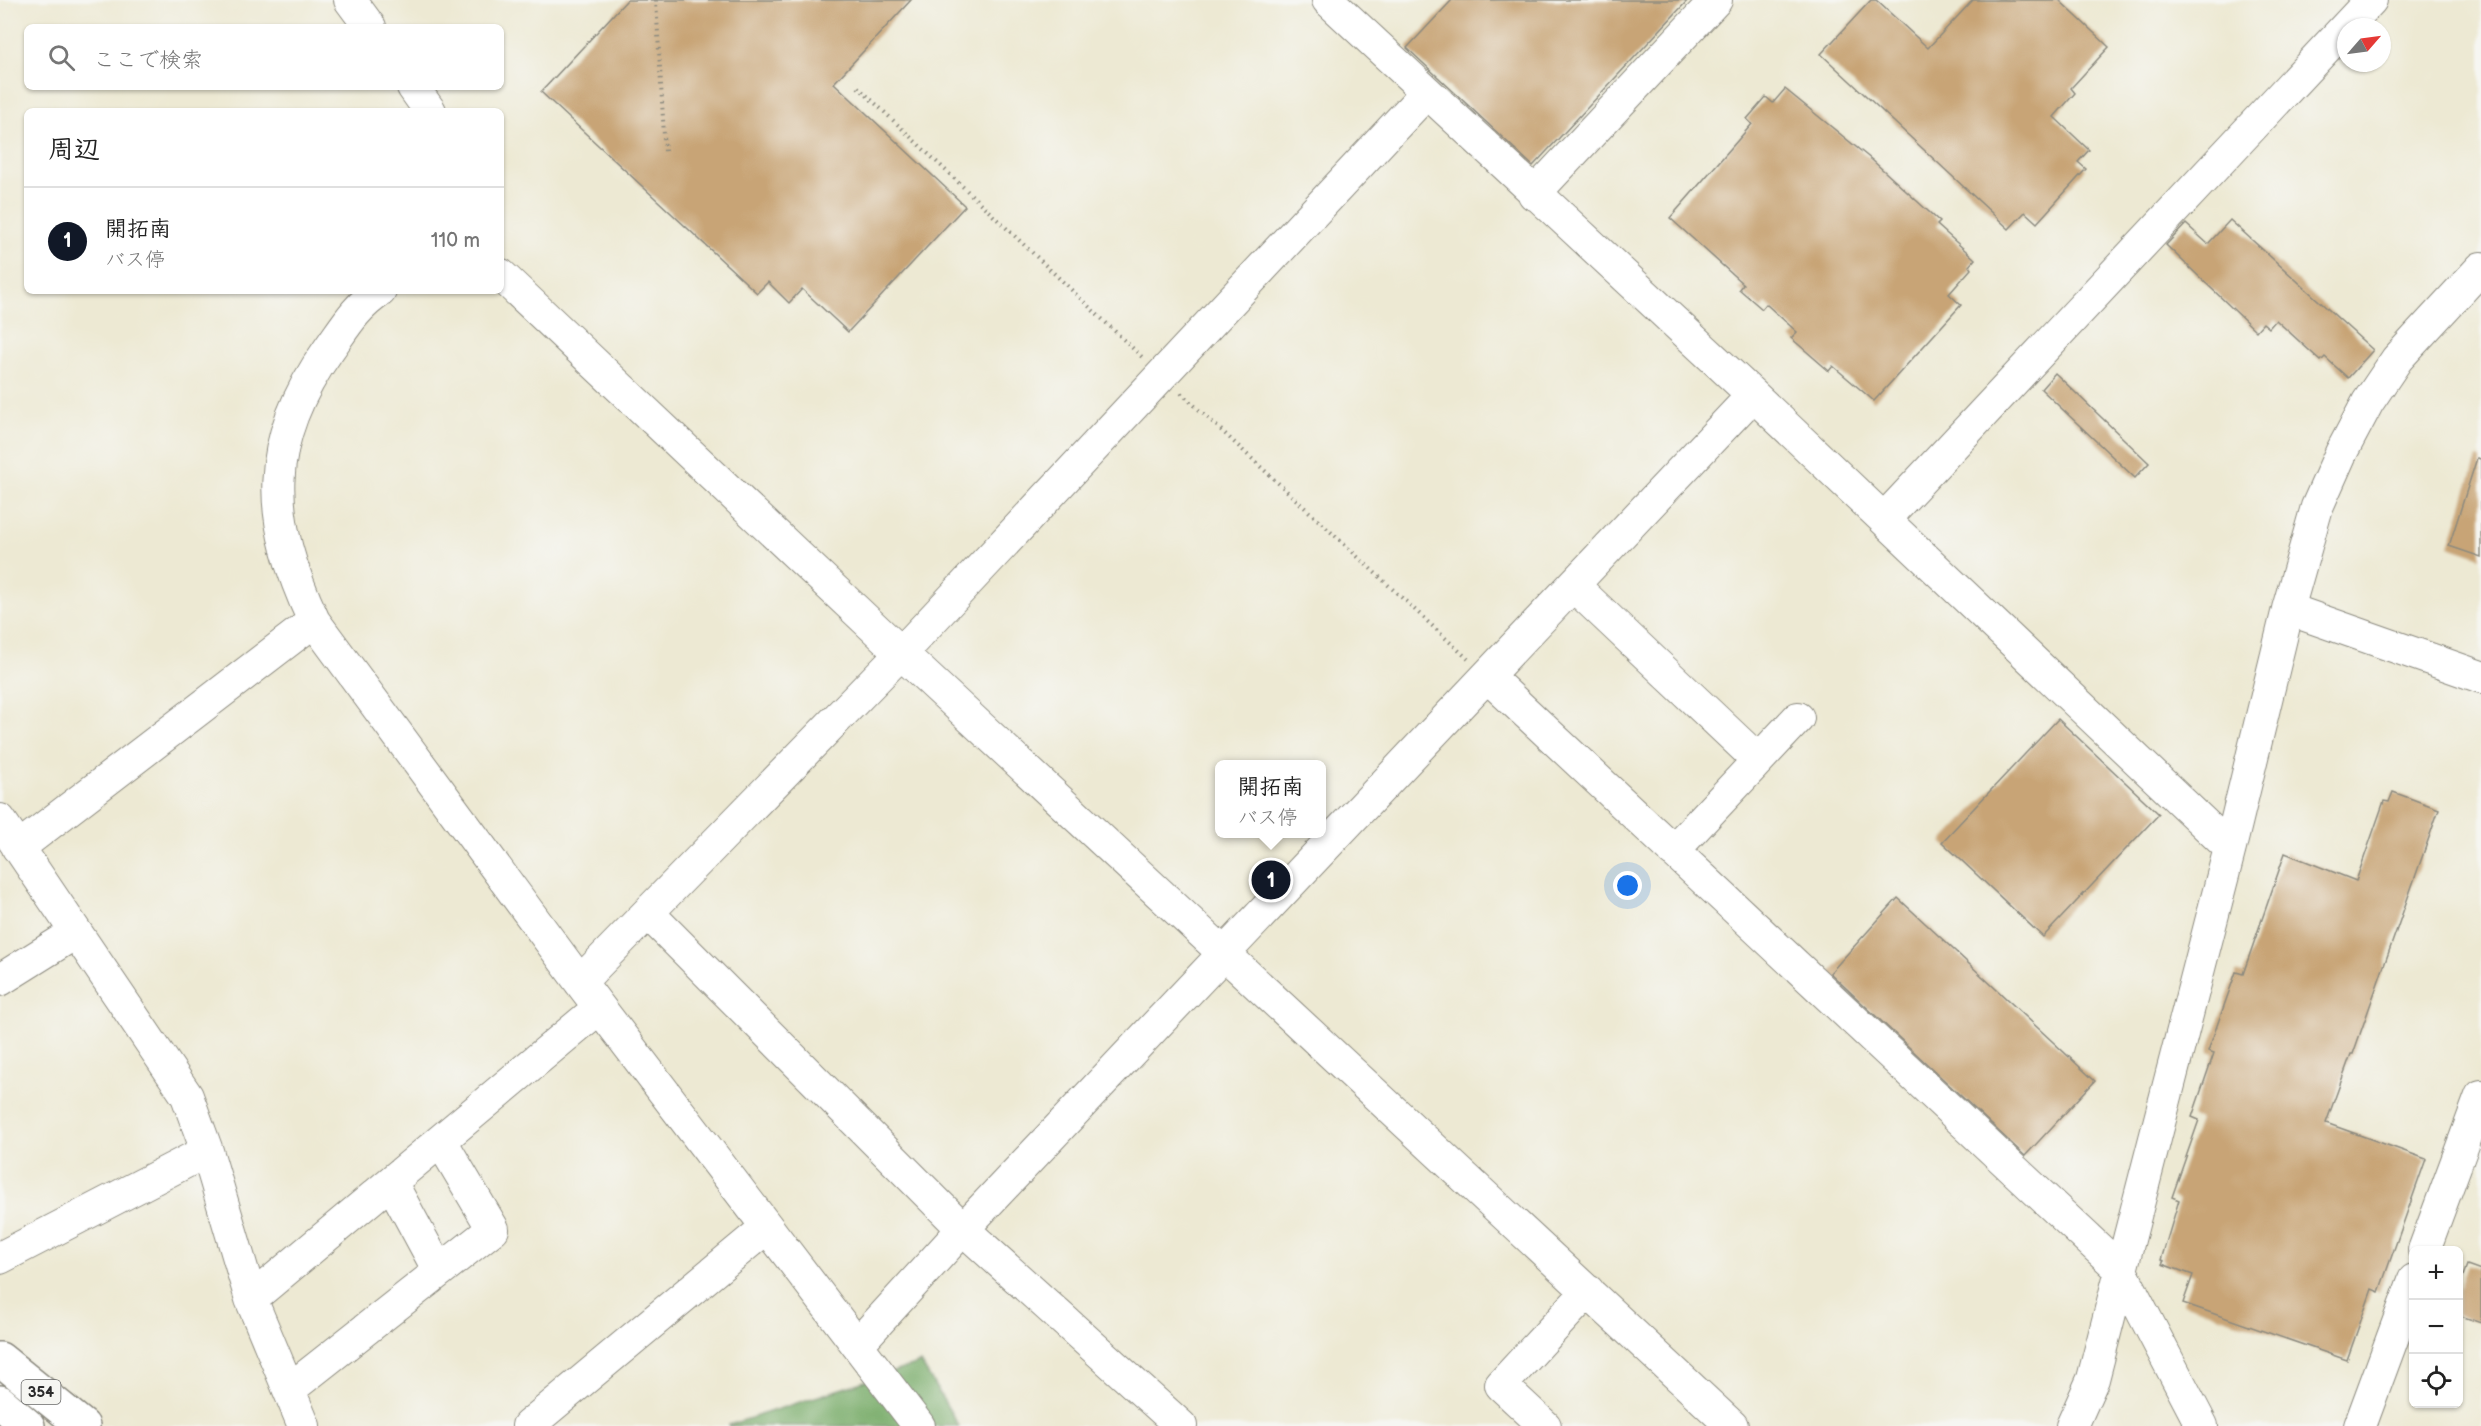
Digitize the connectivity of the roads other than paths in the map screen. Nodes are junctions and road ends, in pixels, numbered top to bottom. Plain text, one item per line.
1 (350, 0) edge
2 (1328, 0) edge
3 (1716, 0) edge
4 (2371, 0) edge
5 (368, 24) edge
6 (415, 90) edge
7 (1427, 92) junction
8 (428, 108) edge
9 (1534, 194) junction
10 (2481, 268) edge
11 (504, 278) edge
12 (376, 294) edge
13 (1753, 395) junction
14 (1884, 519) junction
15 (1574, 586) junction
16 (2288, 609) junction
17 (314, 621) junction
18 (901, 653) junction
19 (1488, 677) junction
20 (2481, 677) edge
21 (1798, 718) dead end
22 (1758, 760) junction
23 (0, 820) edge
24 (18, 848) junction
25 (2230, 848) junction
26 (1673, 851) junction
27 (648, 913) junction
28 (75, 933) junction
29 (1227, 953) junction
30 (0, 980) edge
31 (580, 982) junction
32 (599, 1008) junction
33 (2481, 1096) edge
34 (441, 1141) junction
35 (207, 1151) junction
36 (391, 1182) junction
37 (766, 1227) junction
38 (963, 1229) junction
39 (2426, 1246) edge
40 (0, 1258) edge
41 (2120, 1269) junction
42 (439, 1271) junction
43 (1588, 1292) junction
44 (2409, 1294) edge
45 (251, 1299) junction
46 (857, 1345) junction
47 (0, 1359) edge
48 (290, 1389) junction
49 (0, 1402) edge
50 (1727, 1424) edge
51 (28, 1426) edge
52 (83, 1426) edge
53 (304, 1426) edge
54 (528, 1426) edge
55 (919, 1426) edge
56 (1181, 1426) edge
57 (1545, 1426) edge
58 (2073, 1426) edge
59 (2202, 1426) edge
60 (2360, 1426) edge

1 - 5 street
2 - 7 street
3 - 9 street
4 - 14 street
6 - 8 street
7 - 9 street
7 - 18 street
9 - 13 street
10 - 16 street
11 - 18 street
12 - 17 street
13 - 14 street
13 - 15 street
14 - 25 street
15 - 19 street
15 - 22 street
16 - 20 street
16 - 25 street
17 - 24 street
17 - 31 street
18 - 27 street
18 - 29 street
19 - 26 street
19 - 29 street
21 - 22 street
22 - 26 street
23 - 24 street
24 - 28 street
25 - 41 street
26 - 41 street
27 - 31 street
27 - 38 street
28 - 30 street
28 - 35 street
29 - 38 street
29 - 43 street
31 - 32 street
32 - 34 street
32 - 37 street
33 - 39 street
34 - 36 street
34 - 42 street
35 - 40 street
35 - 45 street
36 - 42 street
36 - 45 street
37 - 46 street
37 - 54 street
38 - 46 street
38 - 56 street
41 - 58 street
41 - 59 street
42 - 48 street
43 - 50 street
43 - 57 street
44 - 60 street
45 - 48 street
46 - 55 street
47 - 52 highway, 354
48 - 53 street
49 - 51 highway, 354

